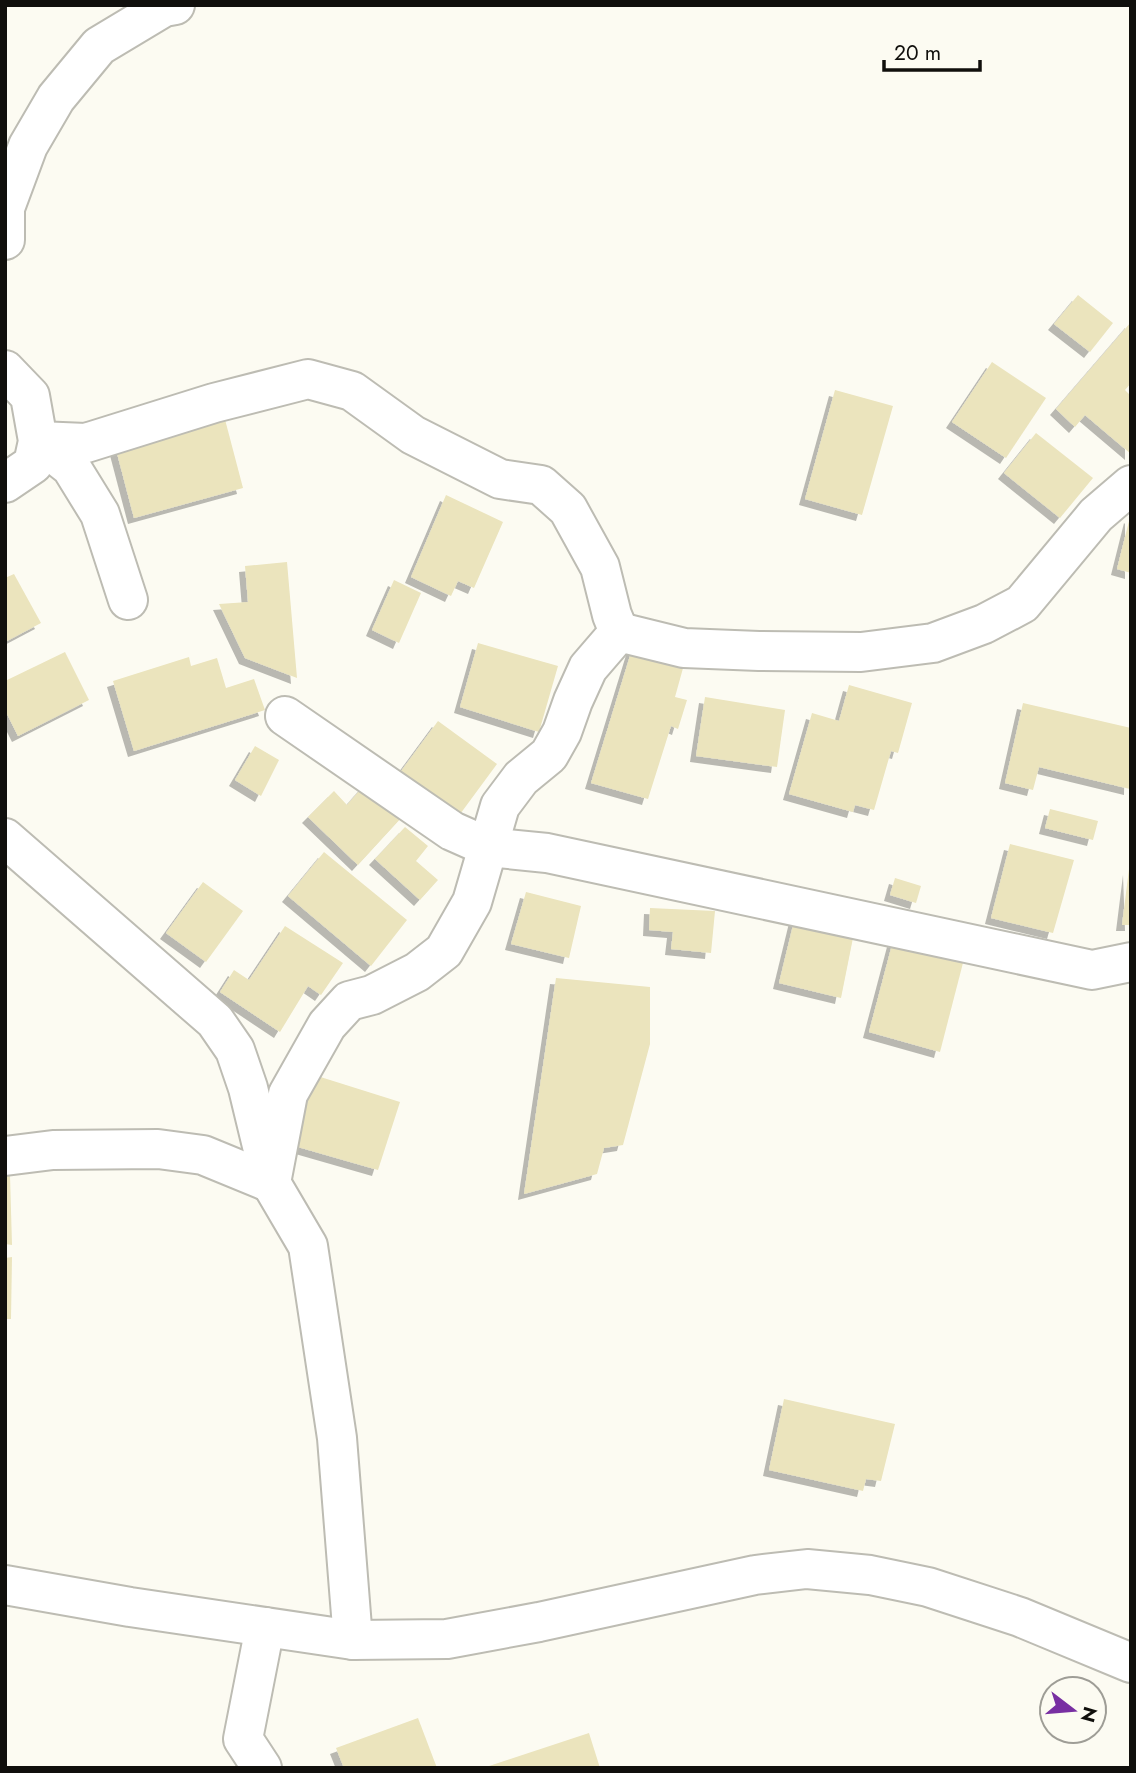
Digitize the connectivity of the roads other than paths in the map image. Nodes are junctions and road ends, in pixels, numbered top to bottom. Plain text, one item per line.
1 (175, 5) edge
2 (5, 240) edge
3 (5, 370) edge
4 (38, 441) junction
5 (5, 483) edge
6 (1131, 485) edge
7 (128, 600) dead end
8 (619, 632) junction
9 (285, 716) dead end
10 (5, 838) edge
11 (488, 848) junction
12 (1131, 962) edge
13 (5, 1156) edge
14 (271, 1183) junction
15 (5, 1585) edge
16 (265, 1627) junction
17 (353, 1640) junction
18 (1131, 1663) edge
19 (262, 1768) edge

1 - 2 street
3 - 4 street
4 - 5 street
4 - 7 street
4 - 8 street
6 - 8 street
8 - 11 street
9 - 11 street
10 - 14 street
11 - 12 street
11 - 14 street
13 - 14 street
14 - 17 street
15 - 16 street
16 - 17 street
16 - 19 street
17 - 18 street

